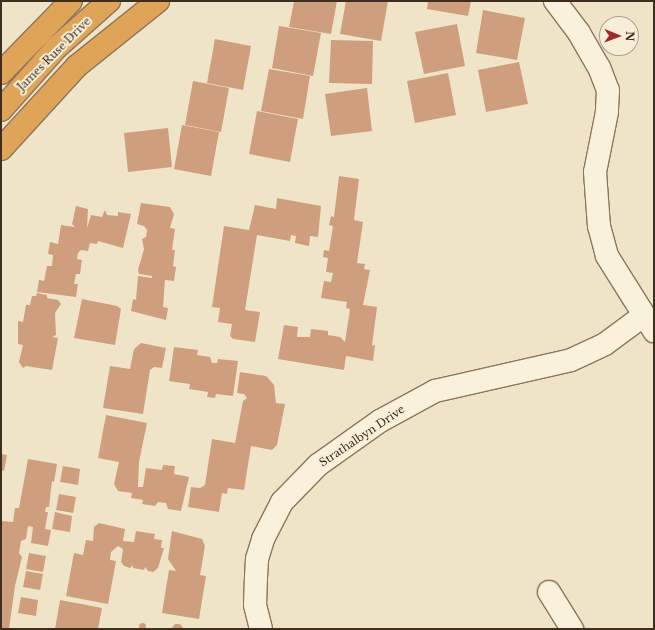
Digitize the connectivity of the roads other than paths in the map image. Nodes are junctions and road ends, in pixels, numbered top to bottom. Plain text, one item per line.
1 (50, 1) edge
2 (71, 1) edge
3 (109, 1) edge
4 (158, 1) edge
5 (556, 1) edge
6 (1, 56) edge
7 (1, 73) edge
8 (1, 110) edge
9 (1, 149) edge
10 (649, 324) edge
11 (549, 592) dead end
12 (261, 629) edge
13 (572, 629) edge

1 - 6 highway
2 - 7 highway
3 - 8 highway, James Ruse Drive
4 - 9 highway
5 - 10 street
10 - 12 street, Strathalbyn Drive
11 - 13 street

